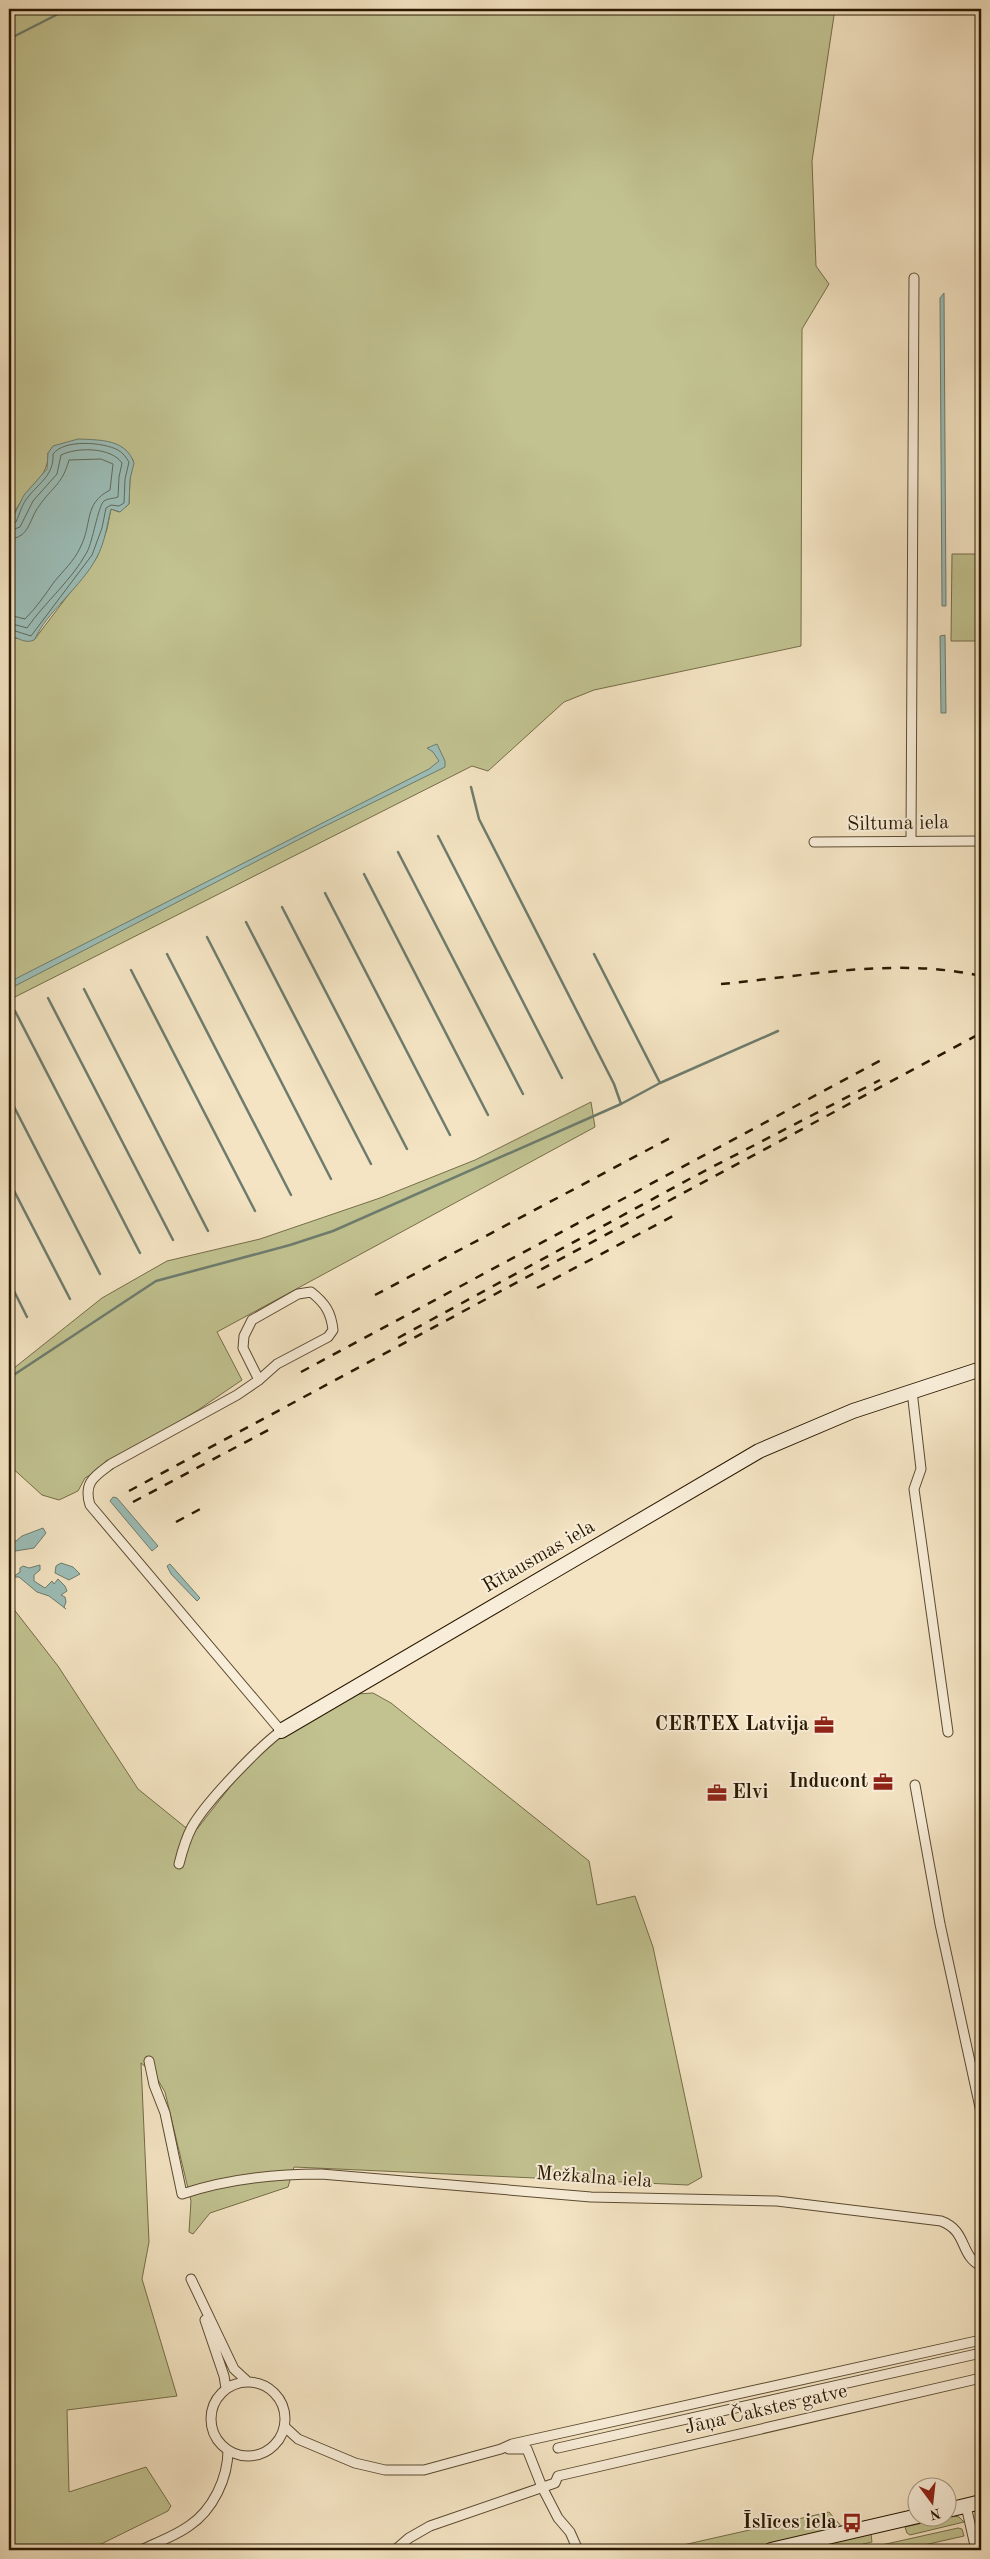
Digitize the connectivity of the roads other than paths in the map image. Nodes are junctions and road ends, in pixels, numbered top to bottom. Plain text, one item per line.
1 (914, 278) dead end
2 (911, 841) junction
3 (981, 841) edge
4 (814, 842) dead end
5 (981, 1369) edge
6 (259, 1380) junction
7 (912, 1391) junction
8 (281, 1731) junction
9 (948, 1732) dead end
10 (915, 1785) dead end
11 (179, 1864) dead end
12 (149, 2061) dead end
13 (981, 2112) edge
14 (981, 2266) edge
15 (981, 2340) edge
16 (942, 2349) junction
17 (981, 2353) edge
18 (920, 2366) junction
19 (981, 2378) edge
20 (247, 2381) junction
21 (226, 2388) junction
22 (285, 2427) junction
23 (558, 2448) dead end
24 (501, 2449) junction
25 (228, 2450) junction
26 (542, 2488) junction
27 (981, 2502) edge
28 (966, 2506) junction
29 (958, 2508) edge
30 (908, 2518) edge
31 (141, 2550) edge
32 (396, 2550) edge
33 (578, 2550) edge
34 (771, 2550) edge
35 (976, 2550) edge

1 - 2 street
2 - 3 street, Siltuma iela
2 - 4 street, Siltuma iela
5 - 7 street, Rītausmas iela
6 - 6 street
6 - 8 street
7 - 8 street, Rītausmas iela
7 - 9 street
8 - 11 street, Rītausmas iela
10 - 13 street
12 - 14 street, Mežkalna iela
15 - 16 street
16 - 18 street
16 - 24 street
17 - 18 street, Jāņa Čakstes gatve
18 - 23 street, Jāņa Čakstes gatve
19 - 26 street, Jāņa Čakstes gatve
20 - 21 street
20 - 21 street
20 - 22 street
21 - 25 street
22 - 24 street
22 - 25 street
24 - 26 street
25 - 31 street
26 - 32 street
26 - 33 street
27 - 28 street
28 - 29 street
28 - 35 street
30 - 34 street

